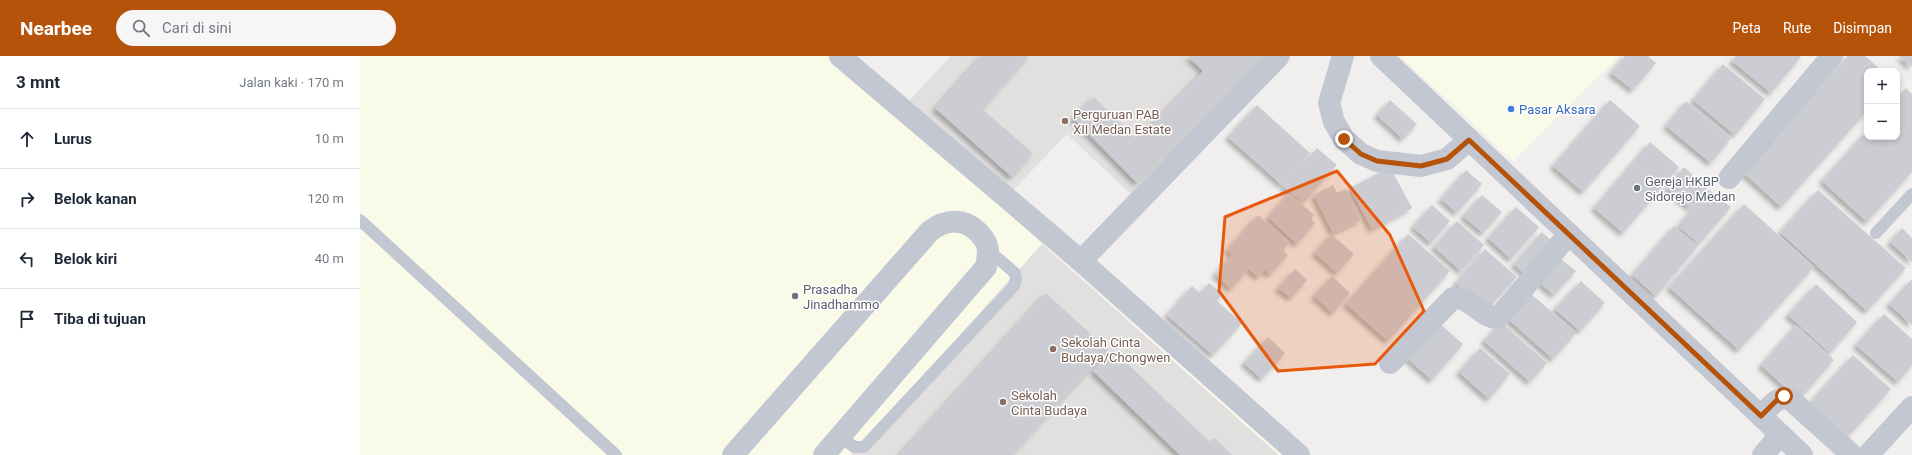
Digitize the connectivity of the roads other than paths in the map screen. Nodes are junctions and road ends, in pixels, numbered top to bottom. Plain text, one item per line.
1 (840, 56) edge
2 (1279, 56) edge
3 (1343, 56) edge
4 (1381, 56) edge
5 (1832, 56) edge
6 (1469, 140) junction
7 (1729, 178) dead end
8 (1912, 194) edge
9 (360, 220) edge
10 (1876, 233) dead end
11 (1569, 234) junction
12 (988, 250) junction
13 (1081, 261) junction
14 (1390, 363) dead end
15 (1912, 407) edge
16 (1761, 416) junction
17 (1780, 435) junction
18 (841, 437) junction
19 (616, 455) edge
20 (733, 455) edge
21 (824, 455) edge
22 (1299, 455) edge
23 (1764, 455) edge
24 (1802, 455) edge
25 (1852, 455) edge
26 (1868, 455) edge

1 - 13 street
2 - 13 street
3 - 6 street
4 - 6 street
5 - 7 street
6 - 11 street
8 - 10 lane
9 - 19 lane
11 - 14 street
11 - 16 street
12 - 18 street
12 - 18 lane
12 - 20 street
13 - 22 street
15 - 26 street
16 - 17 street
16 - 25 street
17 - 23 street
17 - 24 street
18 - 21 street

